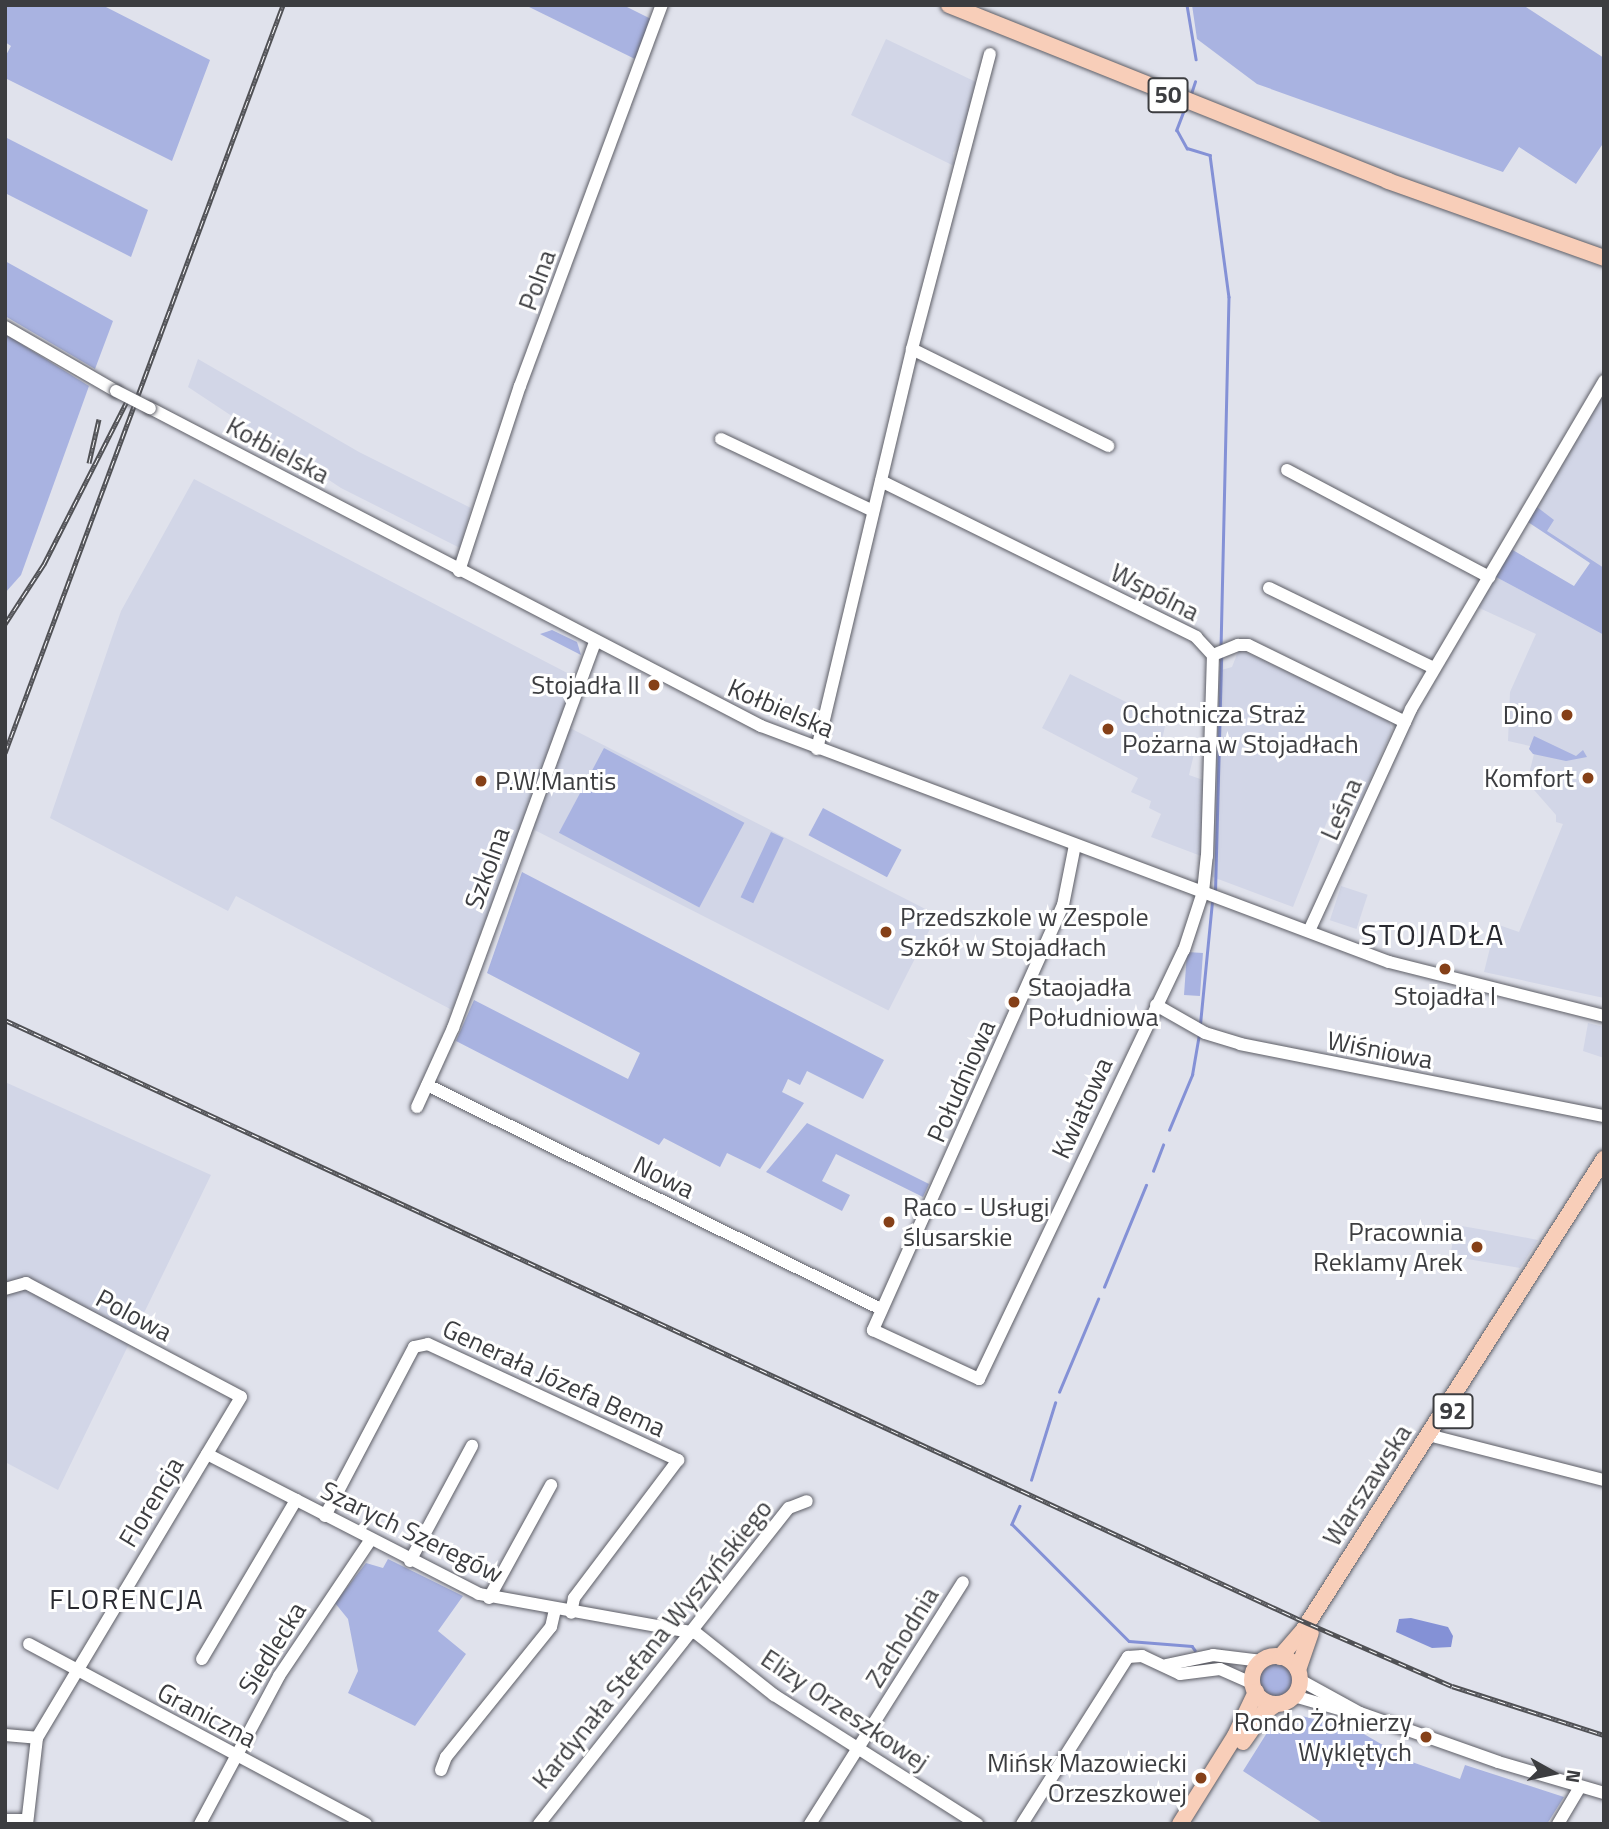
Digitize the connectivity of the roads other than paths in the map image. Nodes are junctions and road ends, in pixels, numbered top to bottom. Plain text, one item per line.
1 (662, 5) edge
2 (949, 5) edge
3 (990, 54) dead end
4 (1604, 258) edge
5 (5, 327) edge
6 (912, 349) junction
7 (1604, 381) edge
8 (721, 439) dead end
9 (1108, 446) dead end
10 (1287, 470) dead end
11 (881, 481) junction
12 (873, 511) junction
13 (458, 571) junction
14 (1489, 577) junction
15 (1269, 588) dead end
16 (595, 642) junction
17 (1217, 653) junction
18 (1434, 668) junction
19 (1405, 722) junction
20 (817, 749) junction
21 (1075, 845) junction
22 (1209, 895) junction
23 (1309, 931) junction
24 (1156, 1005) junction
25 (1604, 1013) edge
26 (427, 1085) junction
27 (416, 1107) dead end
28 (1604, 1116) edge
29 (1604, 1159) edge
30 (1604, 1173) edge
31 (5, 1289) edge
32 (881, 1309) junction
33 (873, 1331) joint
34 (241, 1397) joint
35 (1436, 1437) junction
36 (472, 1446) dead end
37 (207, 1454) junction
38 (1604, 1480) edge
39 (551, 1485) dead end
40 (296, 1500) junction
41 (807, 1501) dead end
42 (326, 1516) junction
43 (371, 1539) junction
44 (410, 1561) junction
45 (963, 1582) dead end
46 (489, 1598) junction
47 (555, 1610) junction
48 (571, 1613) junction
49 (691, 1632) junction
50 (29, 1644) dead end
51 (1280, 1657) junction
52 (202, 1659) dead end
53 (1262, 1661) junction
54 (1162, 1664) junction
55 (75, 1671) junction
56 (1299, 1675) junction
57 (1254, 1688) junction
58 (1294, 1696) junction
59 (1275, 1704) junction
60 (1360, 1713) junction
61 (5, 1735) edge
62 (37, 1738) junction
63 (858, 1748) junction
64 (236, 1755) junction
65 (441, 1770) dead end
66 (1580, 1787) junction
67 (1604, 1793) edge
68 (5, 1820) edge
69 (27, 1822) edge
70 (201, 1824) edge
71 (366, 1824) edge
72 (538, 1824) edge
73 (810, 1824) edge
74 (977, 1824) edge
75 (1022, 1824) edge
76 (1180, 1824) edge
77 (1191, 1824) edge
78 (1558, 1824) edge

1 - 13 street, Polna
2 - 4 main road, 50
3 - 6 street
5 - 13 street, Kołbielska, bridge
6 - 9 street
6 - 11 street
7 - 14 street, Leśna
8 - 12 street
10 - 14 street
11 - 12 street
11 - 17 street, Wspólna
12 - 20 street
13 - 16 street, Kołbielska
14 - 18 street, Leśna
15 - 18 street
16 - 20 street, Kołbielska
16 - 26 street, Szkolna
17 - 19 street
17 - 22 street, Kwiatowa
18 - 19 street, Leśna
19 - 23 street, Leśna
20 - 21 street, Kołbielska
21 - 22 street, Kołbielska
21 - 32 street, Południowa
22 - 23 street, Kołbielska
22 - 24 street, Kwiatowa
23 - 25 street, Kołbielska
24 - 28 street, Wiśniowa
24 - 33 street, Kwiatowa
26 - 27 street, Szkolna
26 - 32 street, Nowa
29 - 51 main road, Warszawska / 92
30 - 35 main road, Warszawska / 92
31 - 34 street, Polowa
32 - 33 street, Południowa
34 - 37 street, Florencja
35 - 38 street
35 - 56 main road, Warszawska / 92
36 - 44 street
37 - 40 street, Szarych Szeregów
37 - 55 street, Florencja
39 - 46 street
40 - 42 street, Szarych Szeregów
40 - 52 street
41 - 49 street, Kardynała Stefana Wyszyńskiego
42 - 43 street, Szarych Szeregów
42 - 48 street, Generała Józefa Bema
43 - 44 street, Szarych Szeregów
43 - 64 street, Siedlecka
44 - 46 street, Szarych Szeregów
45 - 63 street, Zachodnia
46 - 47 street, Szarych Szeregów
47 - 48 street, Szarych Szeregów
47 - 65 street
48 - 49 street, Szarych Szeregów
49 - 63 street, Elizy Orzeszkowej
49 - 72 street, Kardynała Stefana Wyszyńskiego
50 - 55 street, Graniczna
51 - 53 main road
51 - 56 main road
53 - 54 street
53 - 57 main road
54 - 57 street
54 - 75 street
55 - 62 street, Florencja
55 - 64 street, Graniczna
56 - 58 main road, 92
56 - 60 street
57 - 59 main road
57 - 76 main road
58 - 59 main road
58 - 60 street
59 - 77 main road
60 - 66 street
61 - 62 street
62 - 69 street, Florencja
63 - 73 street, Zachodnia
63 - 74 street, Elizy Orzeszkowej
64 - 70 street, Siedlecka
64 - 71 street, Graniczna
66 - 67 street
66 - 78 street
68 - 69 street

